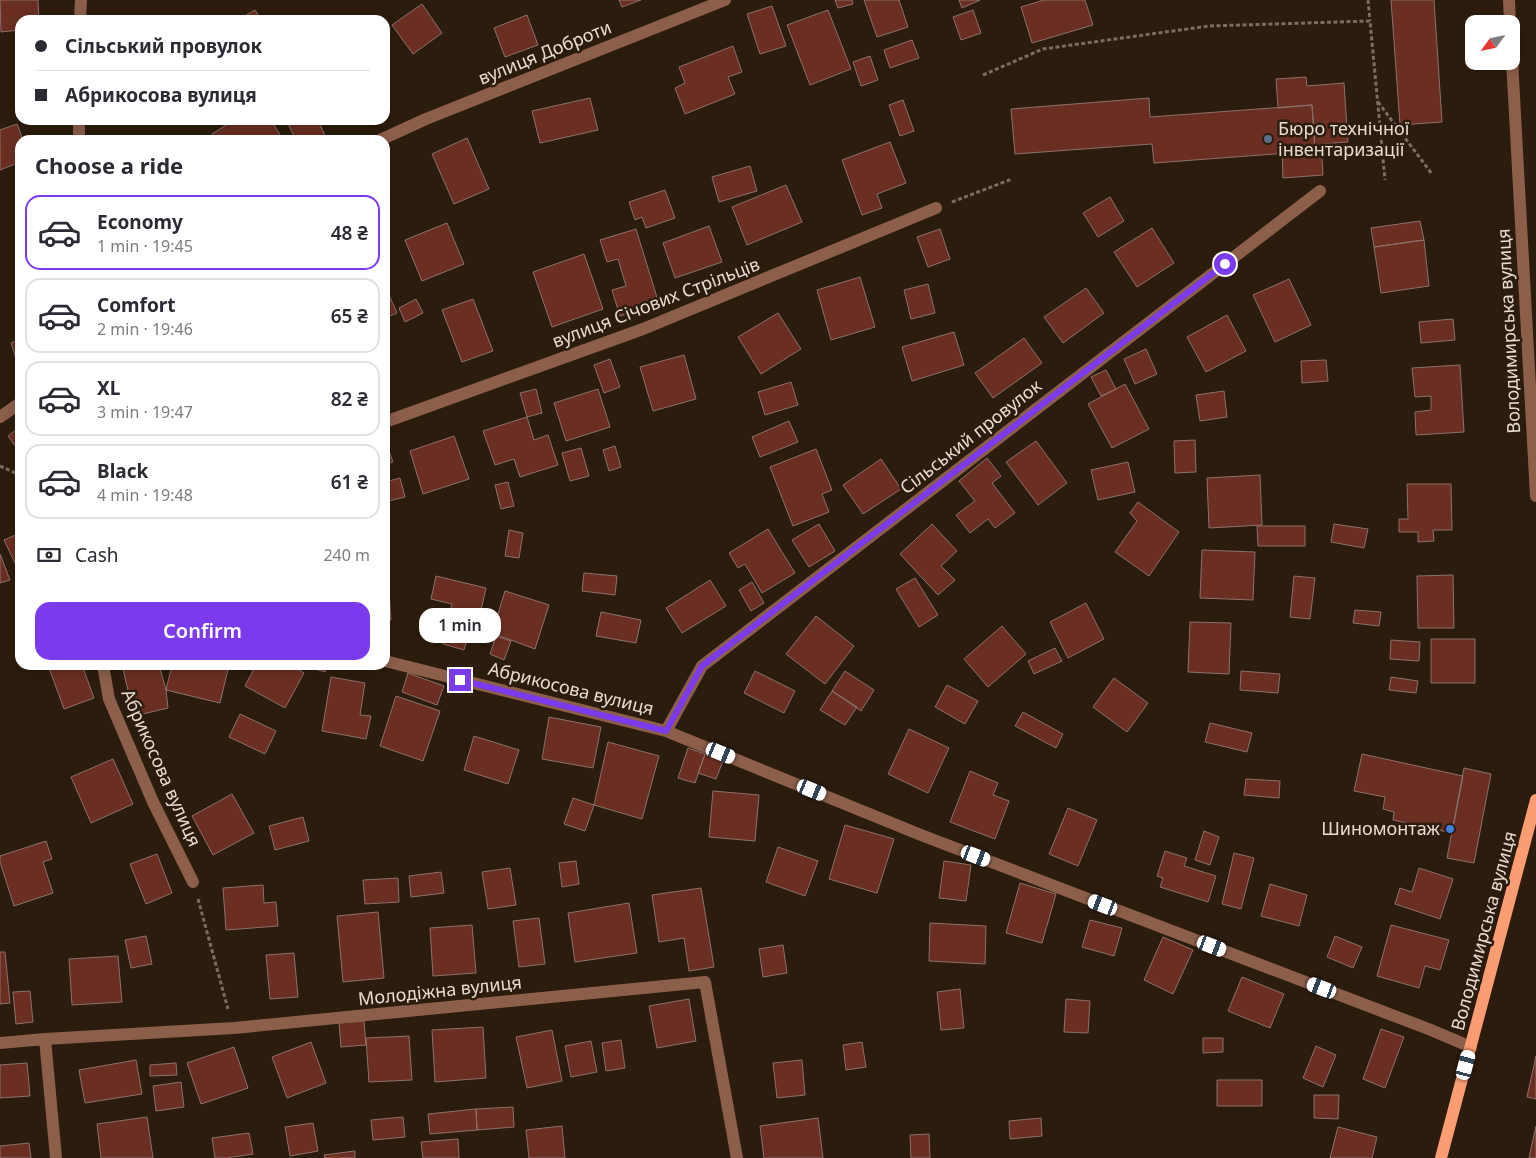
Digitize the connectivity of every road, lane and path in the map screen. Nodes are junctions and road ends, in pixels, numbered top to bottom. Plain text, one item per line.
1 (80, 0) edge
2 (724, 0) edge
3 (1368, 0) edge
4 (1509, 0) edge
5 (80, 15) edge
6 (1510, 15) edge
7 (1370, 21) junction
8 (1512, 70) edge
9 (983, 75) dead end
10 (1378, 102) junction
11 (390, 136) edge
12 (1432, 174) dead end
13 (1012, 179) dead end
14 (1385, 180) dead end
15 (1320, 191) dead end
16 (936, 208) joint
17 (15, 406) edge
18 (0, 417) edge
19 (390, 420) edge
20 (0, 466) edge
21 (15, 473) edge
22 (1536, 496) edge
23 (390, 662) edge
24 (104, 670) edge
25 (666, 731) junction
26 (1536, 800) edge
27 (193, 882) joint
28 (234, 1028) junction
29 (45, 1039) junction
30 (0, 1043) edge
31 (1471, 1047) junction
32 (56, 1158) edge
33 (737, 1158) edge
34 (1441, 1158) edge

1 - 5 street
2 - 11 street, вулиця Доброти
3 - 7 path
4 - 6 street
7 - 9 path
7 - 10 path
8 - 22 street, Володимирська вулиця
10 - 12 path
10 - 14 path
13 - 16 path
15 - 25 street, Сільський провулок
16 - 19 street, вулиця Січових Стрільців
17 - 18 street
20 - 21 path
23 - 25 street, Абрикосова вулиця
24 - 27 street, Абрикосова вулиця
25 - 31 street, Абрикосова вулиця
26 - 31 main road, Володимирська вулиця
27 - 28 path
28 - 29 street, Молодіжна вулиця
28 - 33 street, Молодіжна вулиця
29 - 30 street, Молодіжна вулиця
29 - 32 street
31 - 34 main road, Володимирська вулиця

